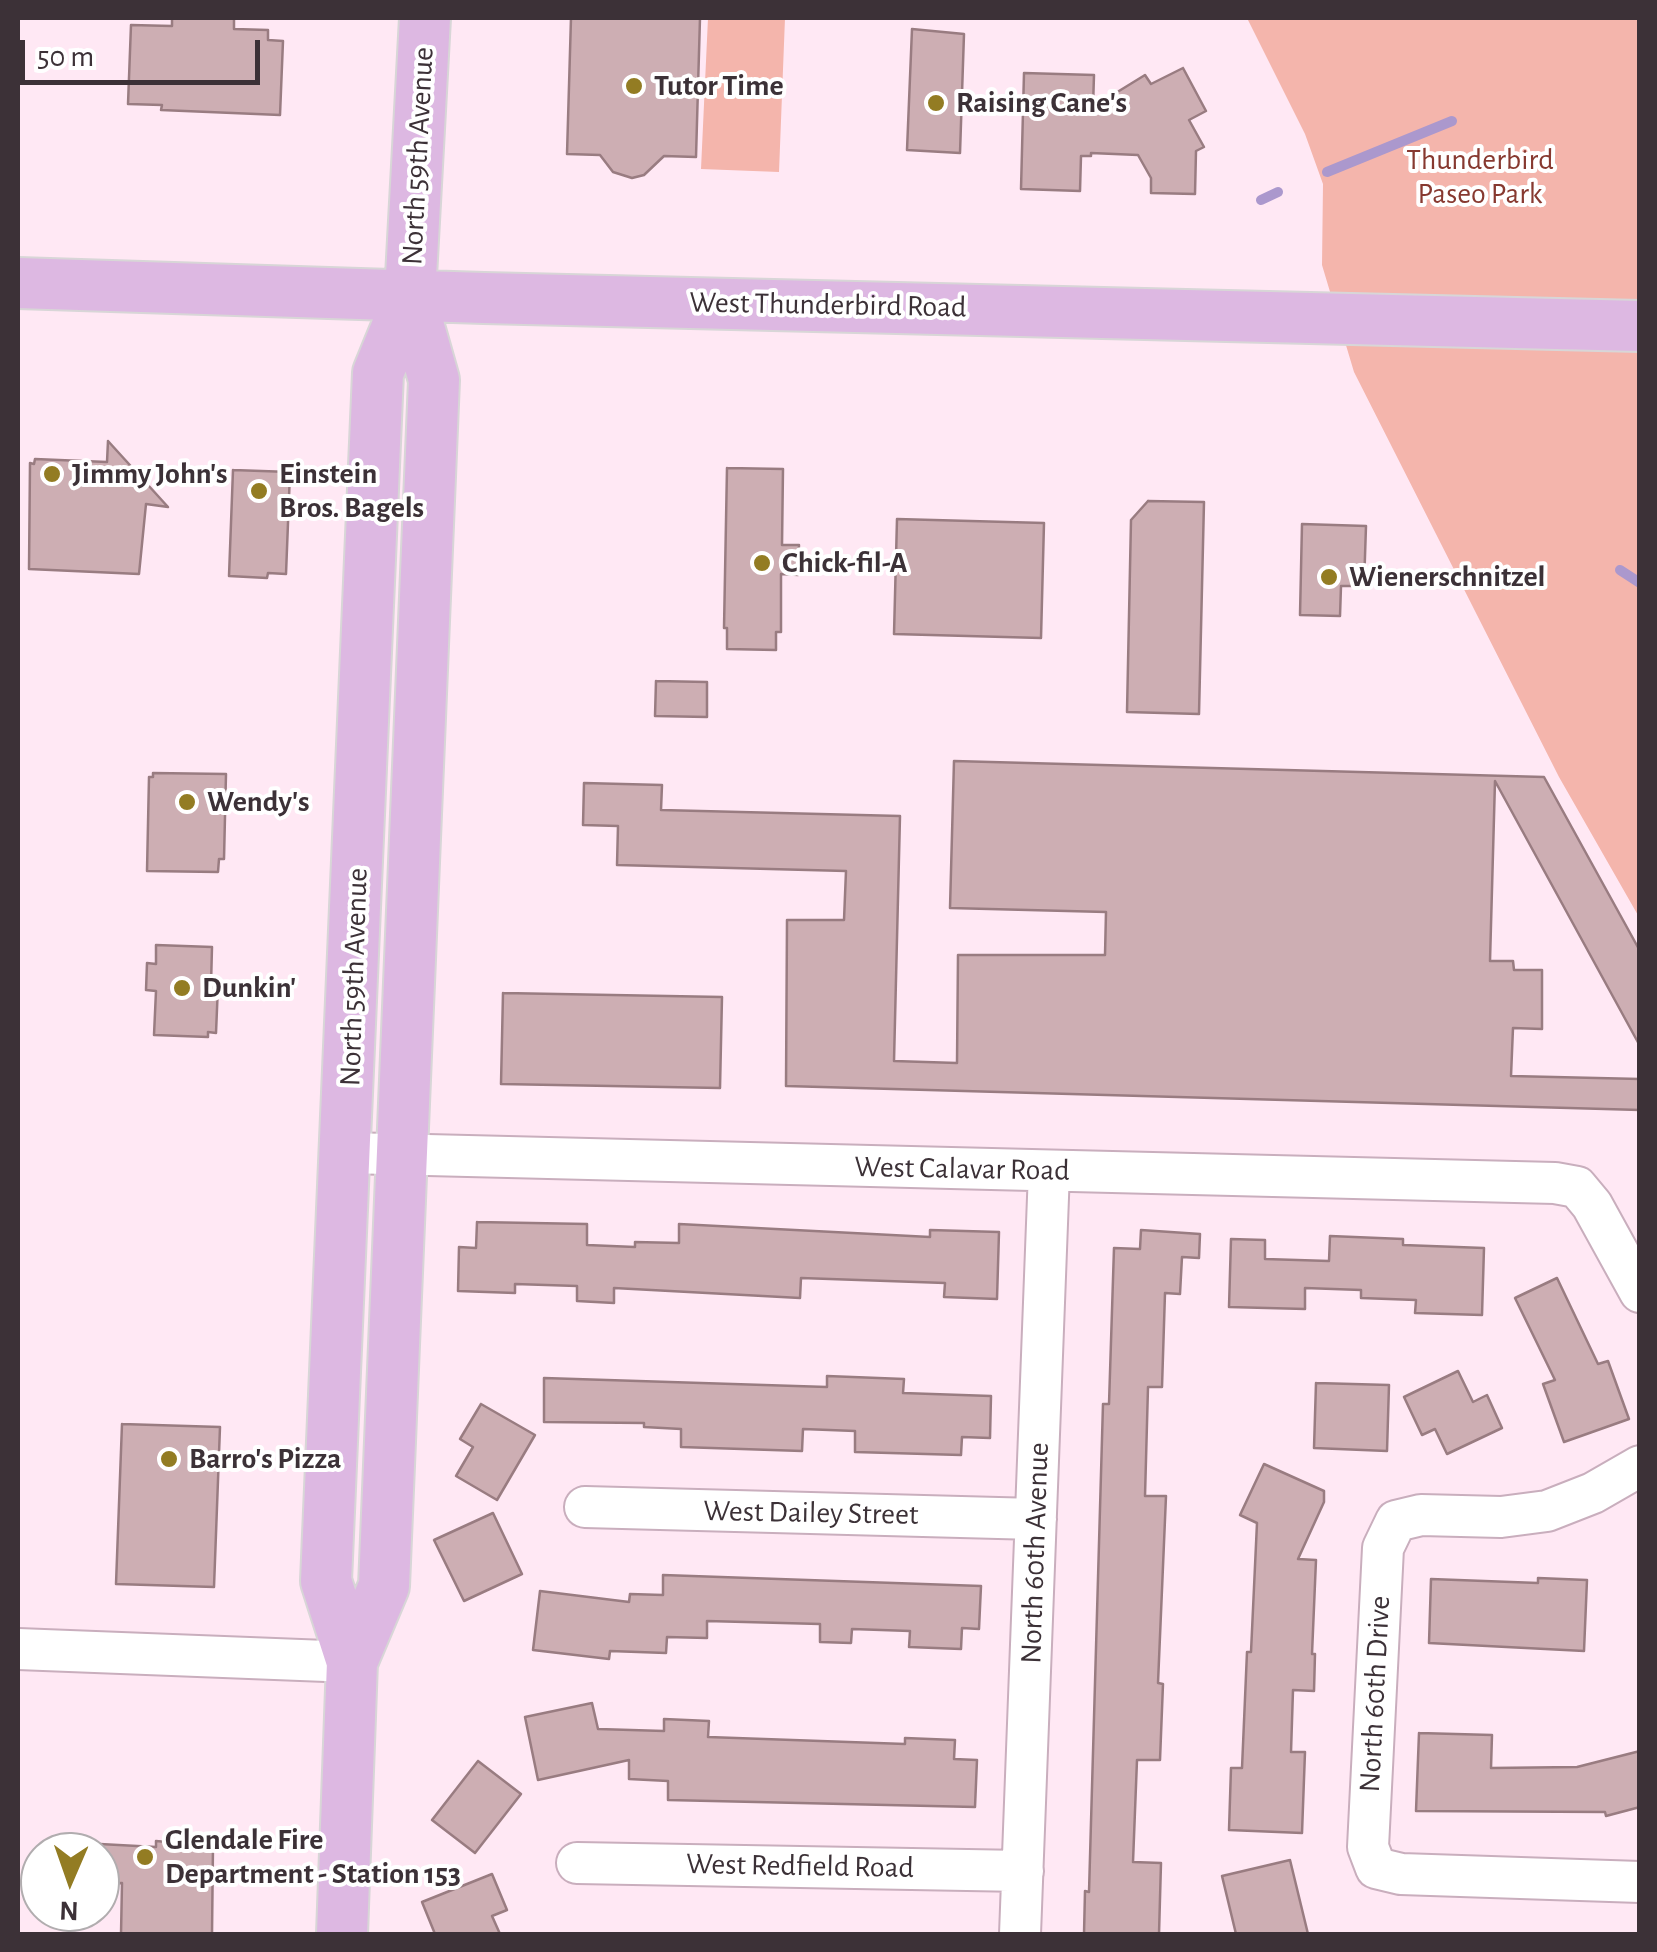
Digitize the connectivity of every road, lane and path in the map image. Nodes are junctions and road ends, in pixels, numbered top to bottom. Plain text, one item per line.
1 (425, 18) edge
2 (18, 283) edge
3 (410, 295) junction
4 (1640, 326) edge
5 (364, 710) junction
6 (414, 855) junction
7 (347, 1153) junction
8 (402, 1154) junction
9 (1050, 1171) junction
10 (1640, 1292) edge
11 (1640, 1466) edge
12 (585, 1508) dead end
13 (1036, 1519) junction
14 (18, 1650) edge
15 (352, 1662) junction
16 (577, 1862) dead end
17 (1023, 1871) junction
18 (1640, 1882) edge
19 (342, 1934) edge
20 (1020, 1934) edge

1 - 3 main road, North 59th Avenue
2 - 3 main road, West Thunderbird Road
3 - 4 main road, West Thunderbird Road
3 - 5 main road, North 59th Avenue
3 - 6 main road, North 59th Avenue
5 - 6 main road
5 - 7 main road, North 59th Avenue
6 - 8 main road, North 59th Avenue
7 - 8 street, West Calavar Road
7 - 15 main road, North 59th Avenue
8 - 9 street, West Calavar Road
8 - 15 main road, North 59th Avenue
9 - 10 street, West Calavar Road
9 - 13 street, North 60th Avenue
11 - 18 street, North 60th Drive
12 - 13 street, West Dailey Street
13 - 17 street, North 60th Avenue
14 - 15 street
15 - 19 main road, North 59th Avenue
16 - 17 street, West Redfield Road
17 - 20 street, North 60th Avenue

